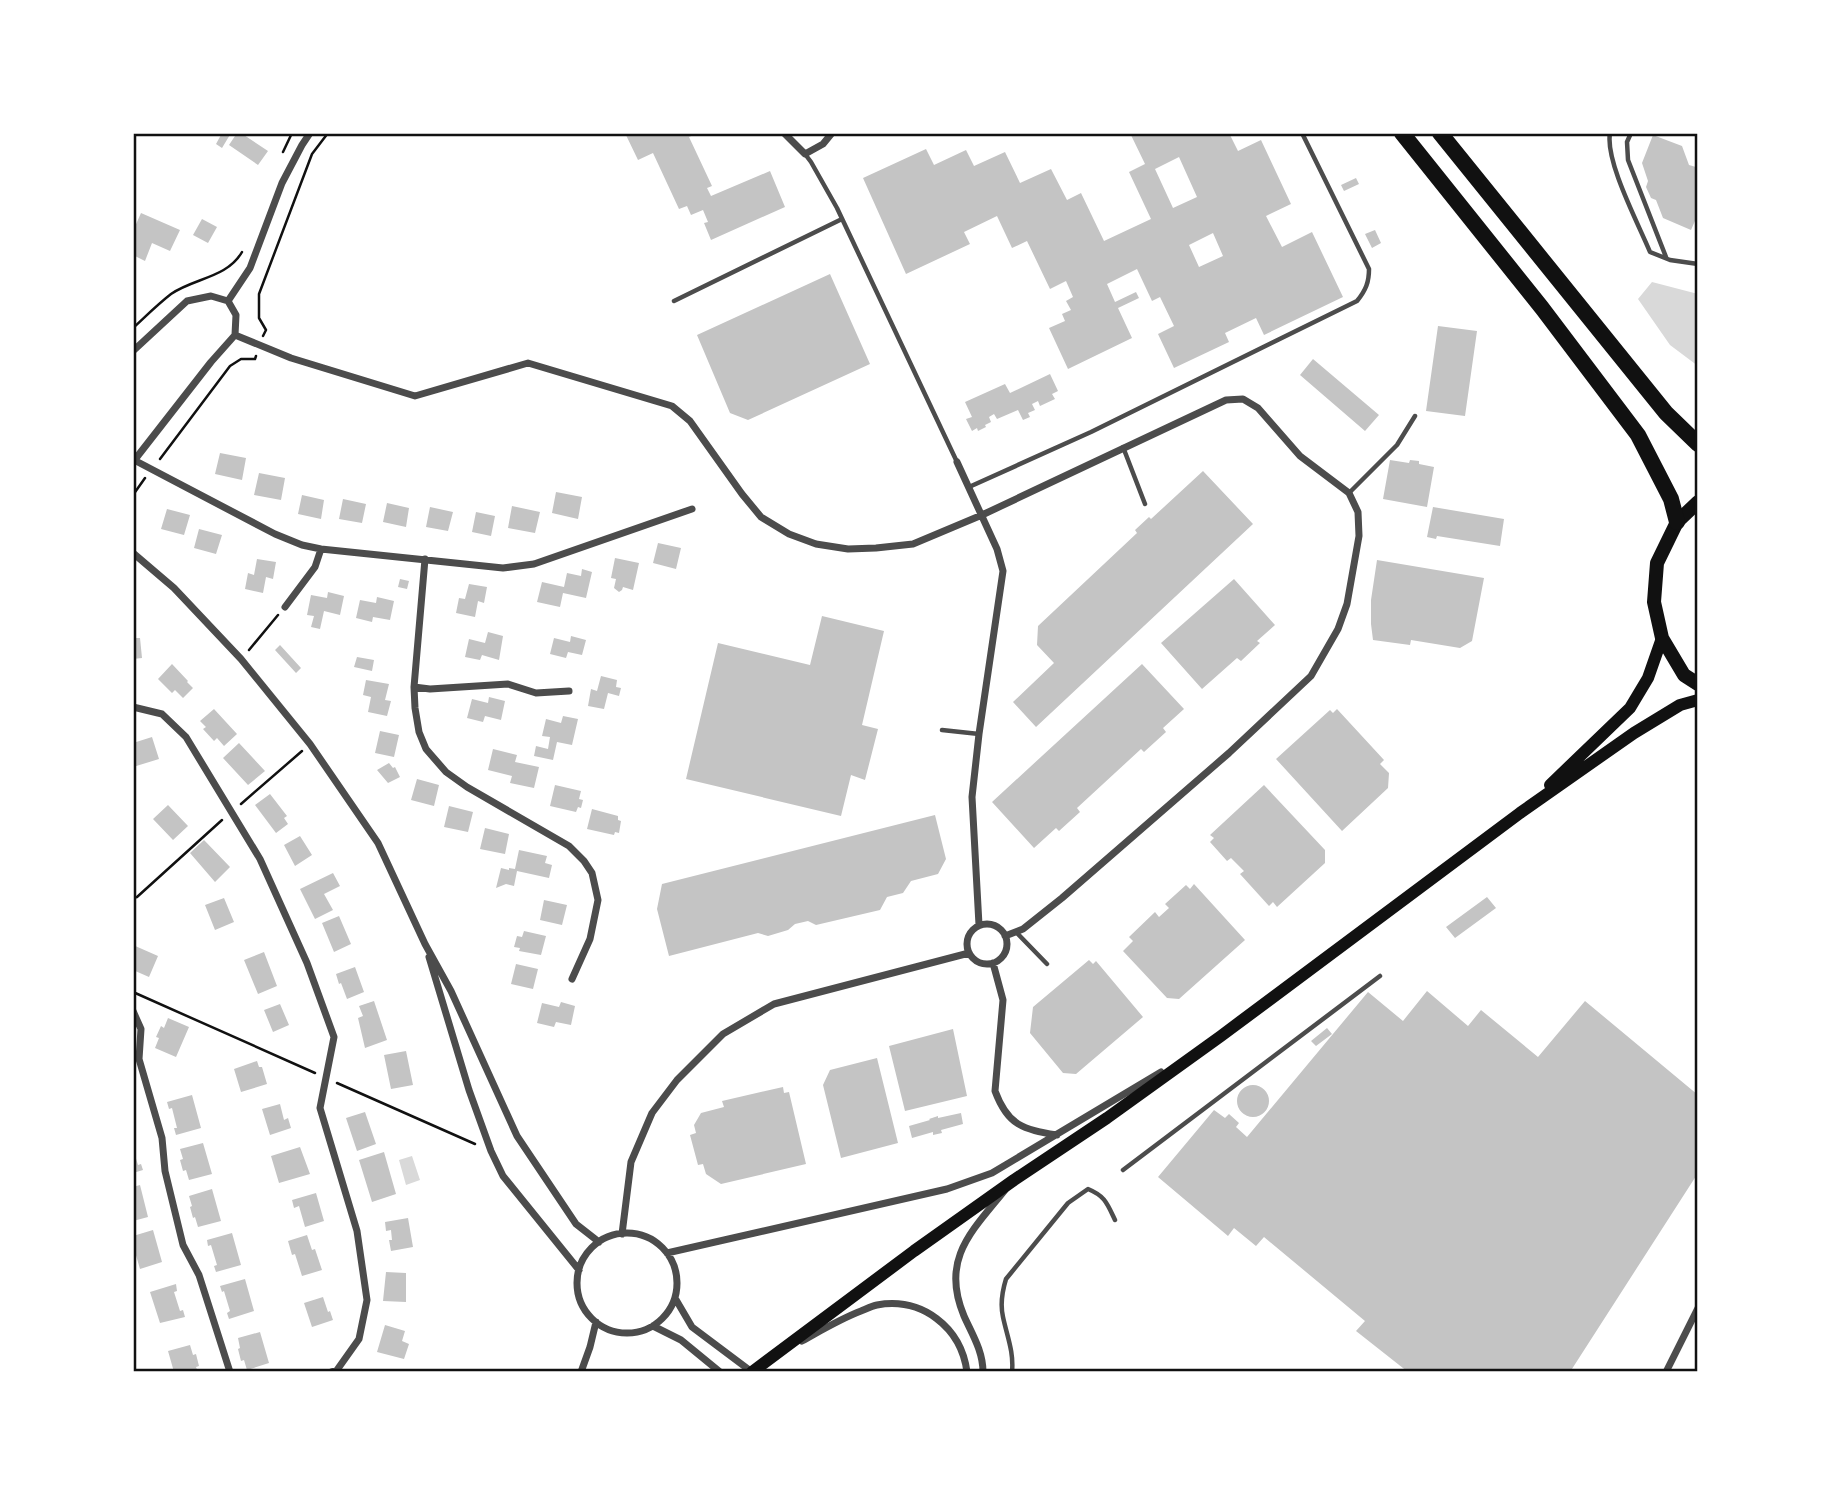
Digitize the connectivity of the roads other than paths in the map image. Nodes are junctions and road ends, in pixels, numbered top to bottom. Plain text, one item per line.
1 (310, 133) edge
2 (784, 133) edge
3 (832, 133) edge
4 (1302, 133) edge
5 (1402, 133) edge
6 (1440, 133) edge
7 (1610, 133) edge
8 (1631, 133) edge
9 (804, 154) junction
10 (842, 219) junction
11 (1666, 258) junction
12 (1698, 264) edge
13 (674, 300) dead end
14 (228, 301) junction
15 (235, 335) junction
16 (133, 351) edge
17 (1415, 416) dead end
18 (1698, 444) edge
19 (1123, 447) junction
20 (134, 461) edge
21 (957, 462) joint
22 (969, 487) junction
23 (1349, 494) junction
24 (1698, 502) edge
25 (1145, 504) dead end
26 (692, 509) dead end
27 (982, 515) junction
28 (1677, 522) junction
29 (321, 549) junction
30 (133, 553) edge
31 (425, 559) junction
32 (285, 607) road end
33 (1662, 638) junction
34 (1698, 684) edge
35 (414, 687) junction
36 (569, 691) dead end
37 (1698, 700) edge
38 (133, 707) edge
39 (942, 730) dead end
40 (979, 734) junction
41 (1520, 813) junction
42 (979, 925) junction
43 (1016, 932) junction
44 (1005, 936) junction
45 (425, 944) junction
46 (969, 953) junction
47 (993, 963) junction
48 (1047, 964) dead end
49 (1380, 976) dead end
50 (572, 979) dead end
51 (133, 1011) edge
52 (1221, 1036) junction
53 (1058, 1135) junction
54 (1123, 1170) dead end
55 (1014, 1180) junction
56 (1115, 1220) dead end
57 (622, 1234) junction
58 (599, 1242) junction
59 (667, 1253) junction
60 (579, 1270) junction
61 (675, 1298) junction
62 (1698, 1308) edge
63 (596, 1322) junction
64 (1690, 1324) junction
65 (653, 1326) junction
66 (1698, 1329) edge
67 (768, 1360) junction
68 (230, 1372) edge
69 (331, 1372) edge
70 (581, 1372) edge
71 (720, 1372) edge
72 (752, 1372) edge
73 (967, 1372) edge
74 (983, 1372) edge
75 (1012, 1372) edge
76 (1665, 1372) edge

1 - 14 street
2 - 9 street
3 - 9 street
4 - 22 lane
5 - 28 highway
6 - 18 highway
7 - 11 lane
8 - 11 lane
9 - 10 lane
10 - 13 lane
10 - 21 lane
11 - 12 lane
14 - 15 street
14 - 16 street
15 - 20 street
15 - 27 street
17 - 23 lane
19 - 23 street
19 - 25 lane
19 - 27 street
20 - 29 street
21 - 22 street
22 - 27 street
23 - 43 street
24 - 28 main road
26 - 31 street
27 - 40 street
28 - 33 main road
29 - 31 street
29 - 32 street
30 - 45 street
31 - 35 street
33 - 34 main road
33 - 41 main road
35 - 36 street
35 - 50 street
37 - 41 main road
38 - 69 street
39 - 40 lane
40 - 42 street
41 - 52 main road
42 - 44 street
42 - 46 street
43 - 44 street
43 - 48 lane
44 - 47 street
45 - 58 street
45 - 60 street
46 - 47 street
46 - 57 street
47 - 53 street
49 - 54 lane
51 - 68 street
52 - 53 street
52 - 55 main road
53 - 59 street
55 - 67 main road
55 - 74 street
56 - 75 lane
57 - 58 street
57 - 59 street
58 - 60 street
59 - 61 street
60 - 63 street
61 - 65 street
61 - 72 street
62 - 64 street
63 - 65 street
63 - 70 street
64 - 66 street
64 - 76 street
65 - 71 street
67 - 72 main road
67 - 73 street

